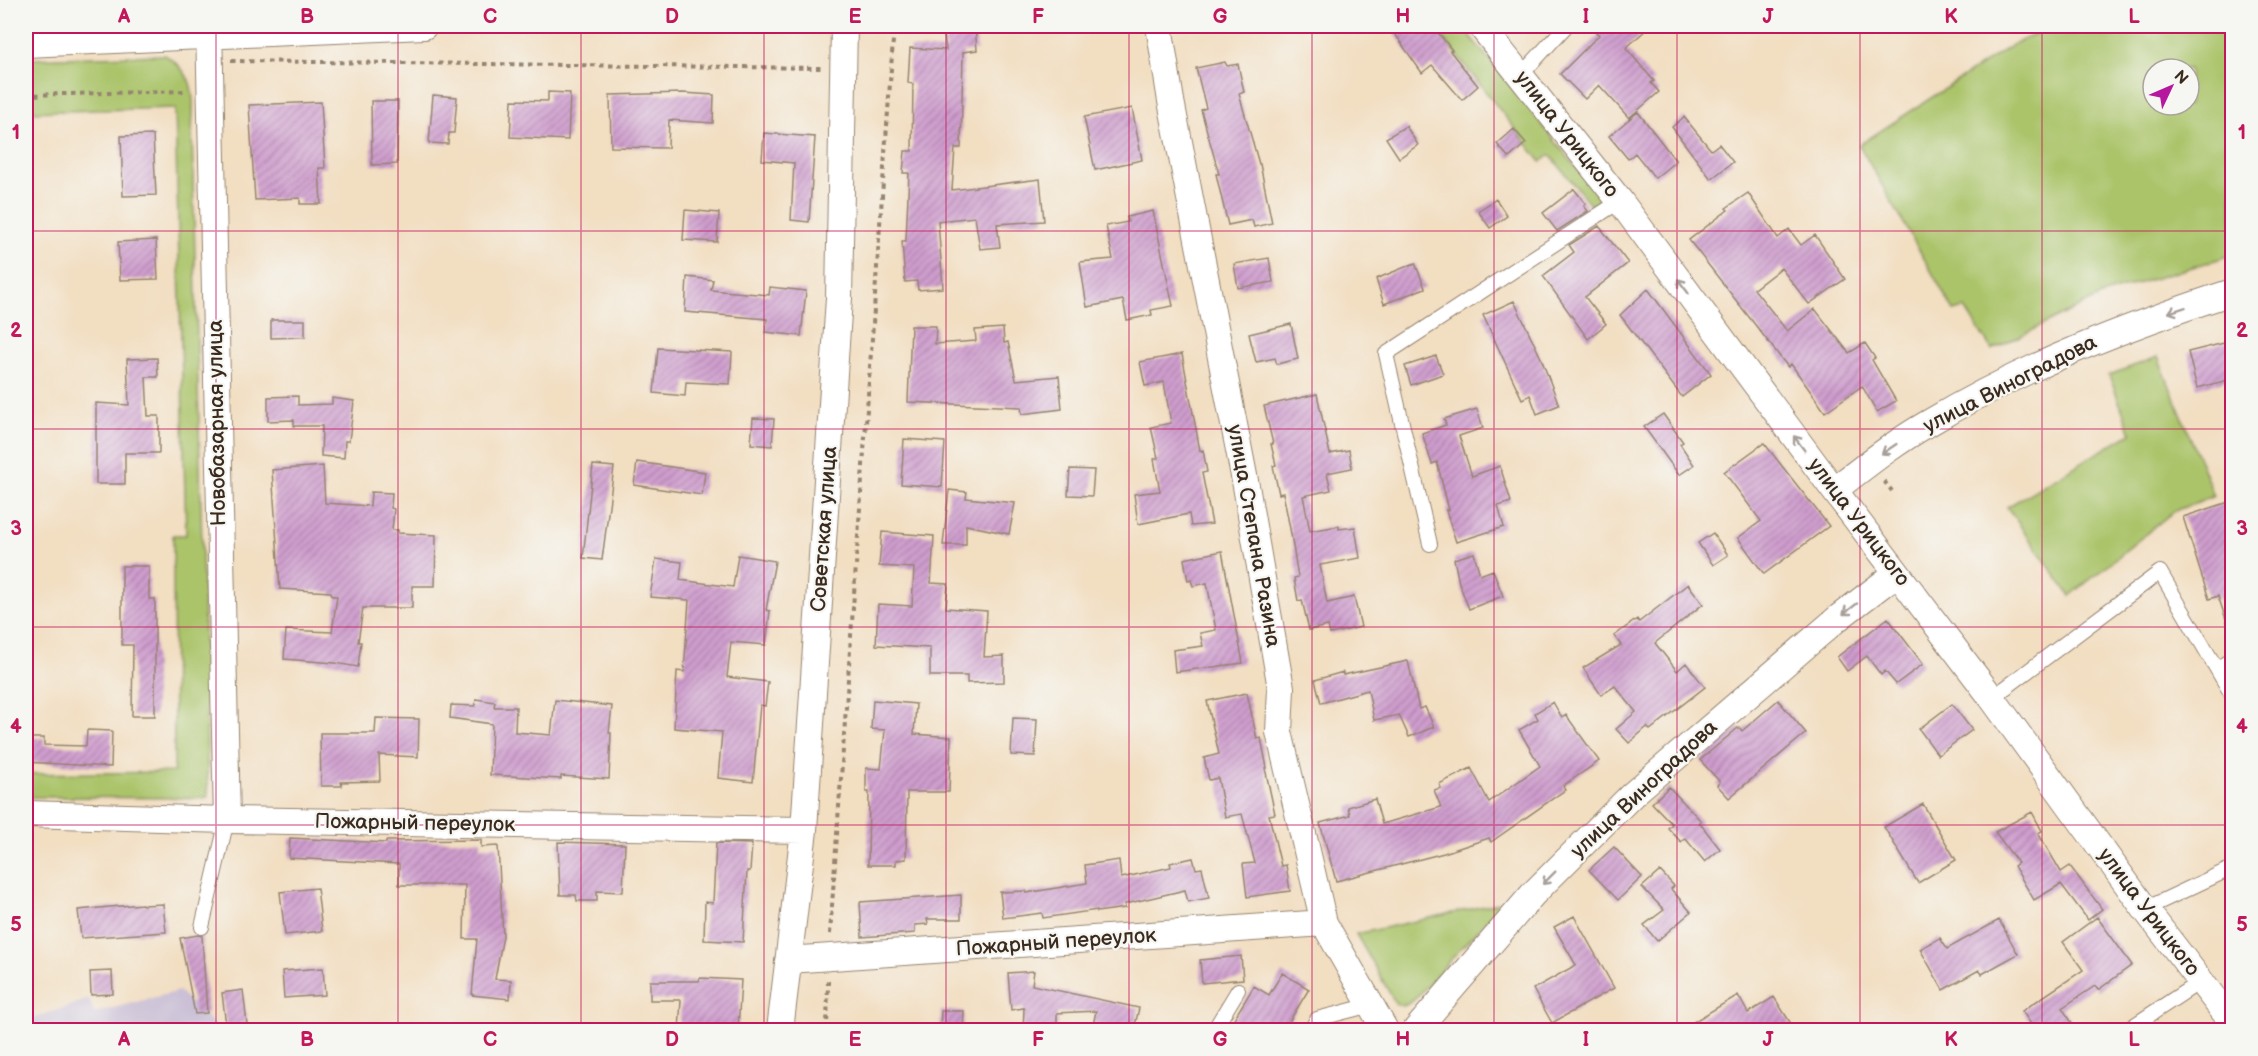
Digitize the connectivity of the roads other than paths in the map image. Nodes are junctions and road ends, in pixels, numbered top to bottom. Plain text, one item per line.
1 (424, 26) edge
2 (843, 26) edge
3 (1159, 26) edge
4 (1481, 26) edge
5 (1566, 26) edge
6 (209, 41) edge
7 (26, 44) edge
8 (1521, 75) junction
9 (1620, 201) junction
10 (2232, 292) edge
11 (1834, 490) junction
12 (1430, 544) dead end
13 (1896, 573) junction
14 (2232, 660) edge
15 (2217, 668) junction
16 (2232, 695) edge
17 (1992, 698) junction
18 (26, 814) edge
19 (227, 820) junction
20 (804, 830) junction
21 (2232, 868) edge
22 (2145, 909) junction
23 (1324, 923) junction
24 (202, 927) dead end
25 (788, 960) junction
26 (2201, 981) junction
27 (1238, 990) dead end
28 (1371, 1005) junction
29 (2232, 1022) edge
30 (781, 1030) edge
31 (1214, 1030) edge
32 (1311, 1030) edge
33 (1385, 1030) edge
34 (1416, 1030) edge
35 (2127, 1030) edge

1 - 6 street
2 - 20 street, Советская улица
3 - 23 street, улица Степана Разина
4 - 8 street, улица Урицкого
5 - 8 lane
6 - 7 street
6 - 19 street, Новобазарная улица
8 - 9 street, улица Урицкого
11 -> 9 street, улица Урицкого
9 - 12 lane
10 -> 11 street, улица Виноградова
11 - 13 street, улица Урицкого
13 - 17 street, улица Урицкого
13 -> 34 street, улица Виноградова
14 - 15 lane
15 - 16 lane
15 - 17 lane
17 - 22 street, улица Урицкого
18 - 19 street, Пожарный переулок
19 - 20 street, Пожарный переулок
19 - 24 lane
20 - 25 street, Советская улица
21 - 22 lane
22 - 26 street, улица Урицкого
23 - 25 street, Пожарный переулок
23 - 28 street, улица Степана Разина
25 - 30 street, Советская улица
26 - 29 street, улица Урицкого
26 - 35 lane
27 - 31 lane
28 - 32 lane
28 - 33 street, улица Степана Разина

